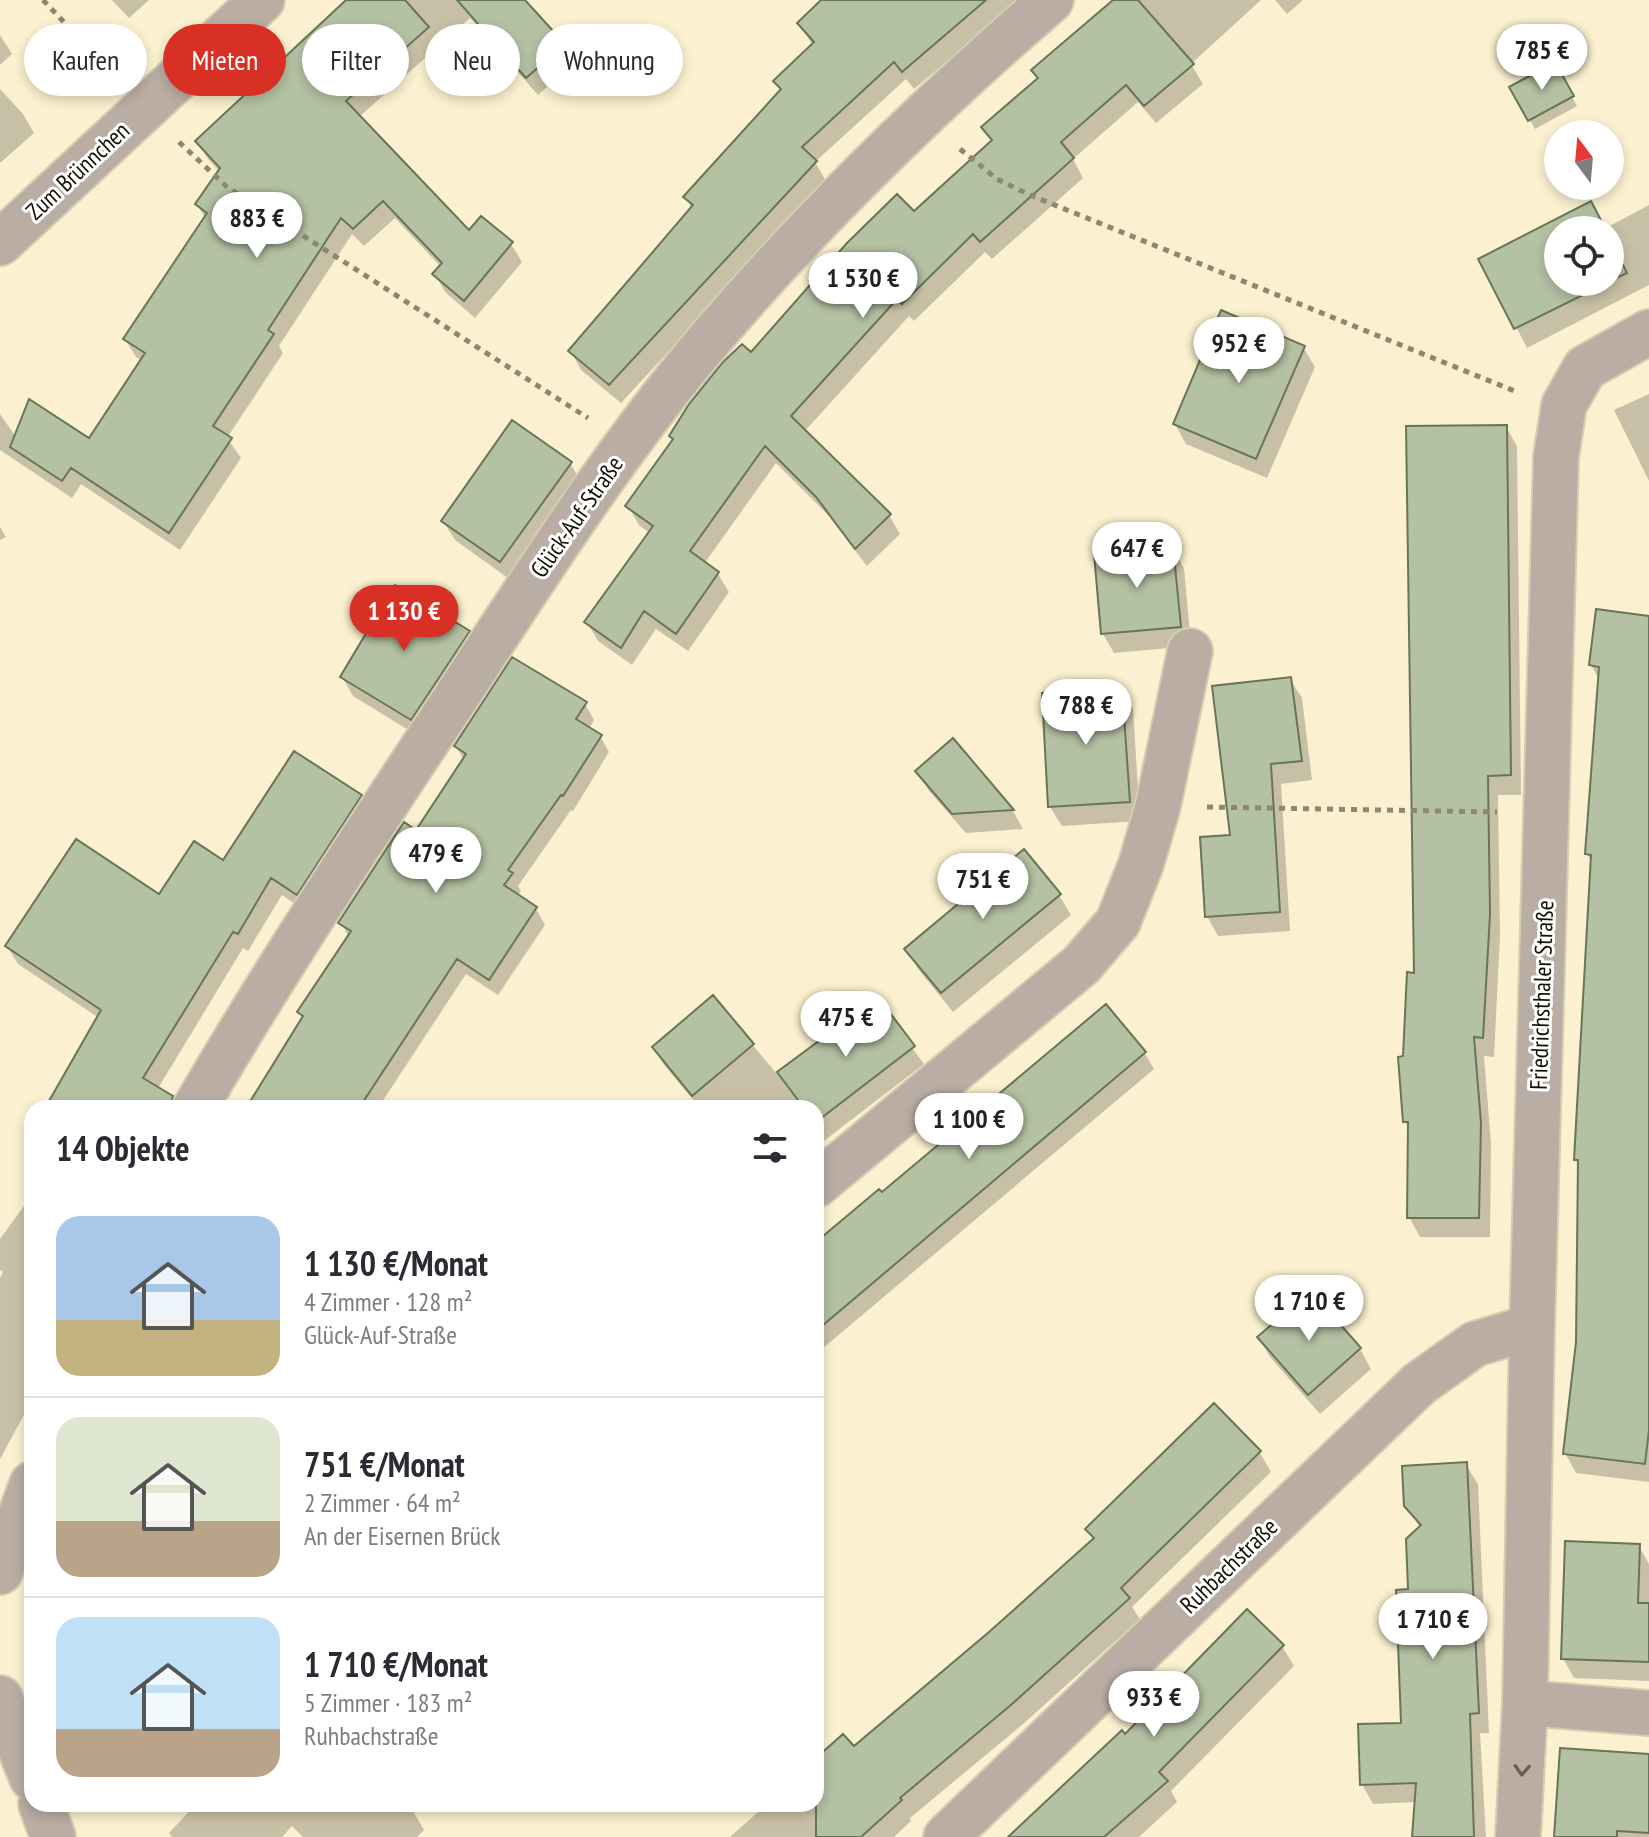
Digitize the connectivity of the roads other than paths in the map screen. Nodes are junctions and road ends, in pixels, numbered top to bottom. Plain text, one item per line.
1 (262, 0) edge
2 (1051, 0) edge
3 (0, 243) edge
4 (1649, 332) edge
5 (1190, 651) dead end
6 (200, 1100) edge
7 (824, 1178) edge
8 (1532, 1327) junction
9 (24, 1506) edge
10 (0, 1572) edge
11 (0, 1698) edge
12 (1525, 1703) junction
13 (1649, 1713) edge
14 (24, 1748) edge
15 (44, 1812) edge
16 (53, 1837) edge
17 (946, 1837) edge
18 (1518, 1837) edge

1 - 3 street, Zum Brünnchen
2 - 6 street, Glück-Auf-Straße
4 - 8 street, Friedrichsthaler Straße
5 - 7 street
8 - 12 street, Friedrichsthaler Straße
8 - 17 street, Ruhbachstraße
9 - 10 street
11 - 14 street
12 - 13 street
12 -> 18 street, Friedrichsthaler Straße
15 - 16 street

